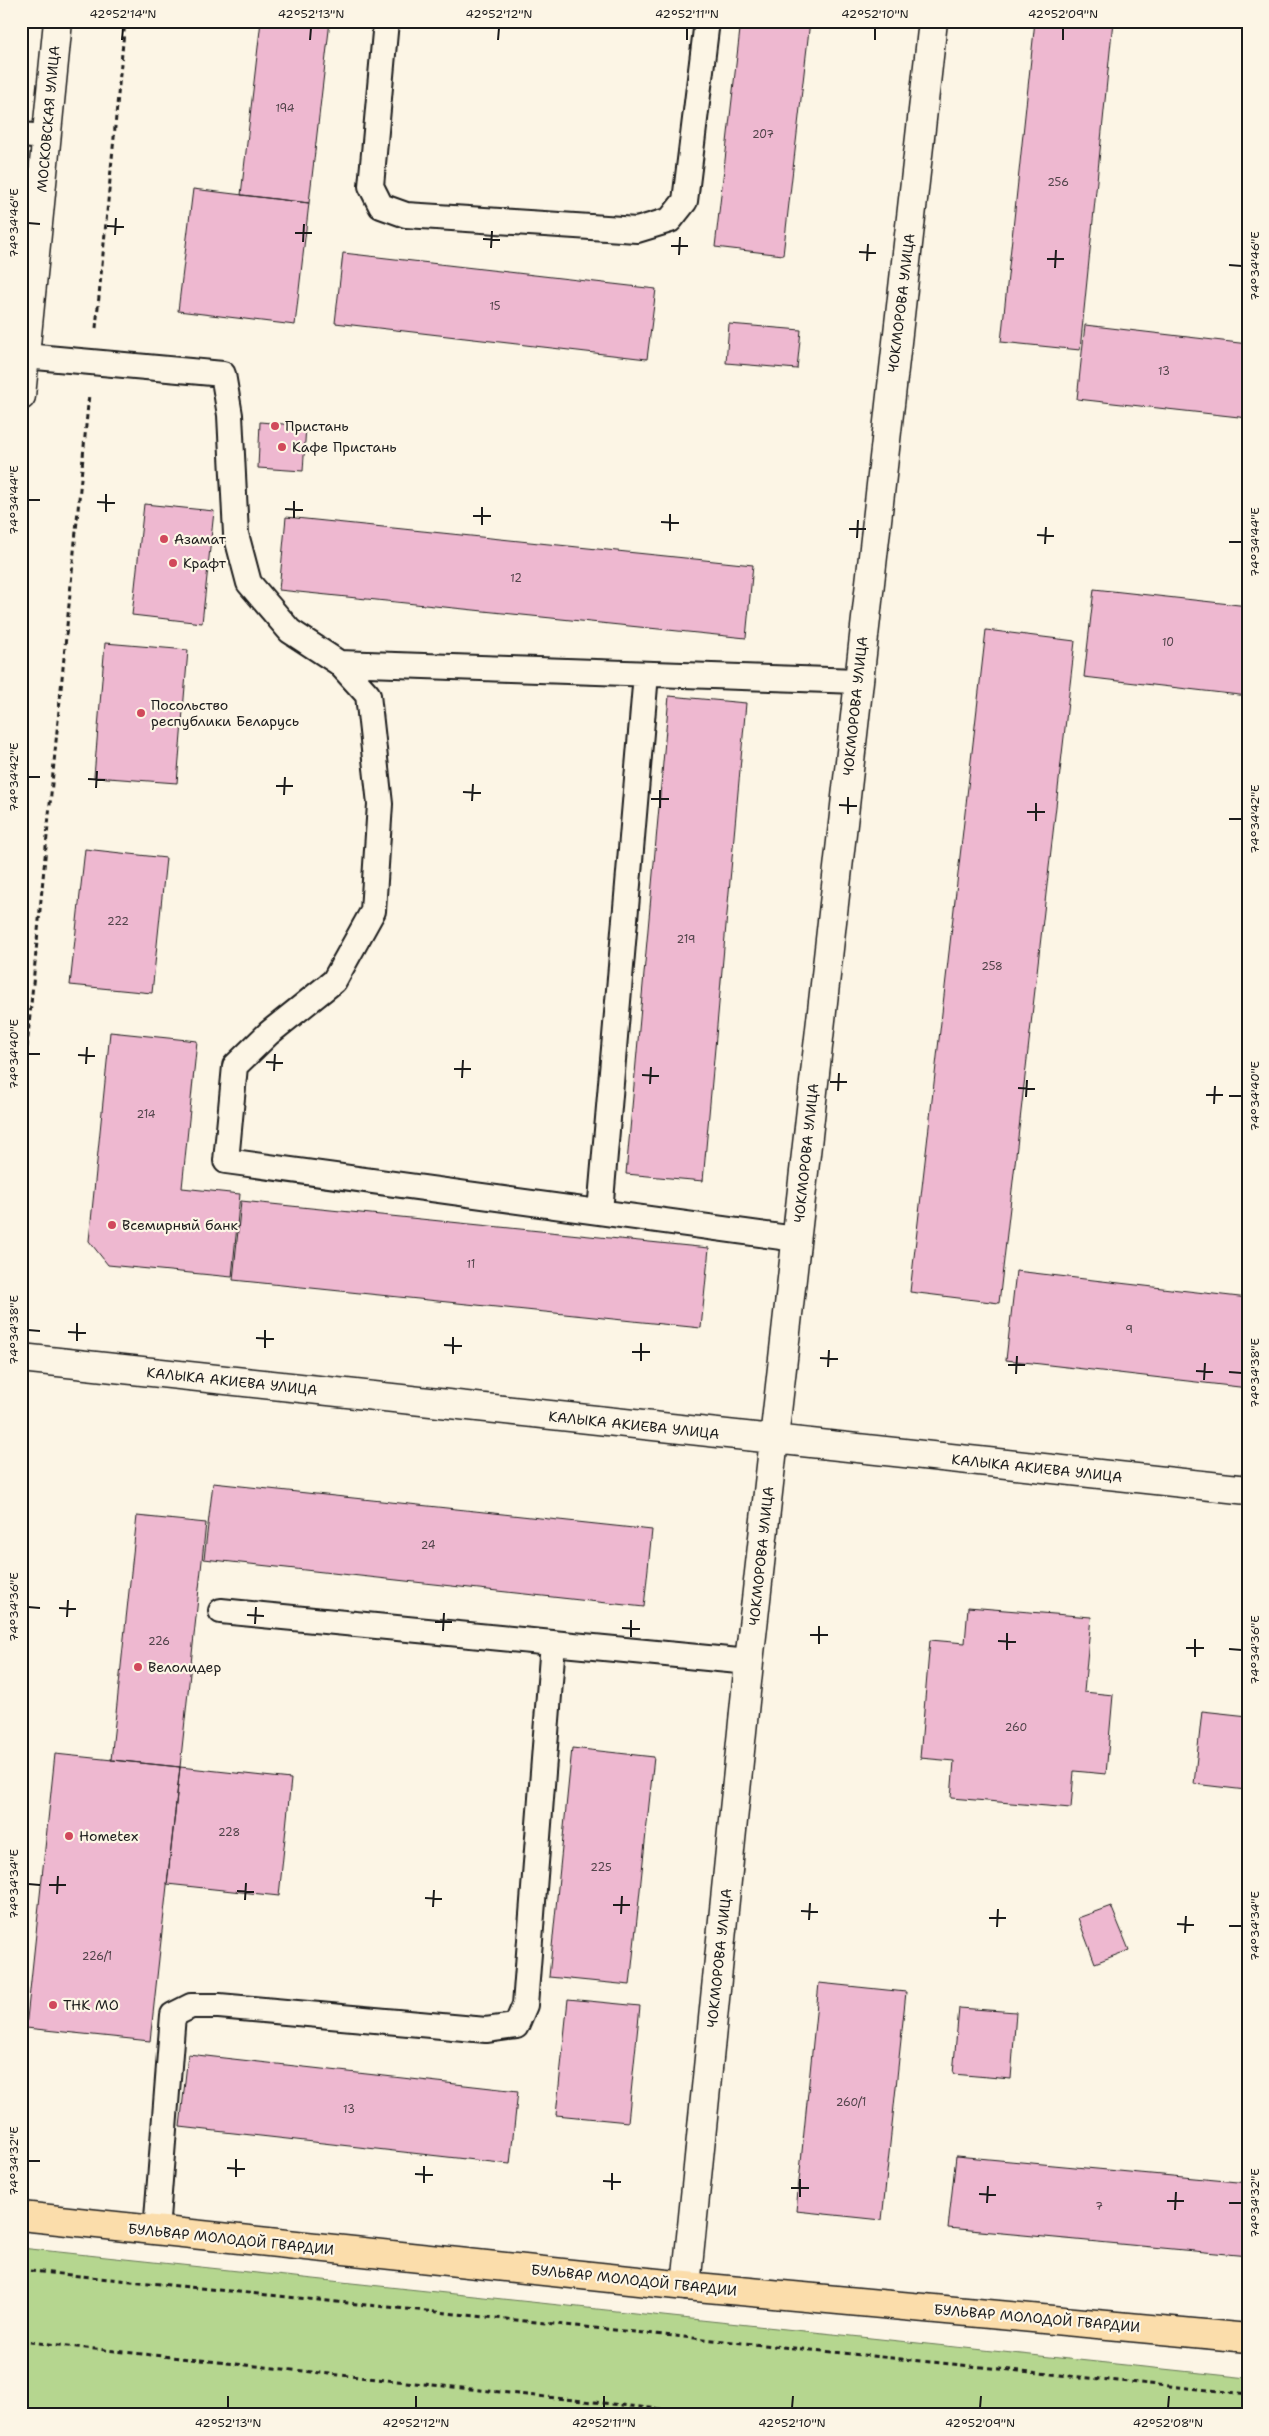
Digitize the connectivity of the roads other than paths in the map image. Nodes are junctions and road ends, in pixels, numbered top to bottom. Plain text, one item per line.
1 (58, 21) edge
2 (386, 21) edge
3 (707, 21) edge
4 (933, 21) edge
5 (34, 136) edge
6 (26, 294) edge
7 (25, 356) junction
8 (21, 396) edge
9 (339, 663) junction
10 (646, 674) junction
11 (858, 682) junction
12 (600, 1212) junction
13 (796, 1239) junction
14 (21, 1358) edge
15 (774, 1441) junction
16 (1248, 1490) edge
17 (222, 1611) dead end
18 (553, 1643) junction
19 (749, 1662) junction
20 (21, 2216) edge
21 (156, 2232) junction
22 (686, 2286) junction
23 (1248, 2338) edge

1 - 5 street, МОСКОВСКАЯ УЛИЦА
2 - 3 lane
4 - 11 street, ЧОКМОРОВА УЛИЦА
5 - 6 street, МОСКОВСКАЯ УЛИЦА
6 - 7 street, МОСКОВСКАЯ УЛИЦА
7 - 8 street, МОСКОВСКАЯ УЛИЦА
7 - 9 lane
9 - 10 lane
9 - 12 lane
10 - 11 lane
10 - 12 lane
11 - 13 street, ЧОКМОРОВА УЛИЦА
12 - 13 lane
13 - 15 street, ЧОКМОРОВА УЛИЦА
14 - 15 street, КАЛЫКА АКИЕВА УЛИЦА
15 - 16 street, КАЛЫКА АКИЕВА УЛИЦА
15 - 19 street, ЧОКМОРОВА УЛИЦА
17 - 18 lane
18 - 19 lane
18 - 21 lane
19 - 22 street, ЧОКМОРОВА УЛИЦА
20 - 21 main road, БУЛЬВАР МОЛОДОЙ ГВАРДИИ
21 - 22 main road, БУЛЬВАР МОЛОДОЙ ГВАРДИИ
22 - 23 main road, БУЛЬВАР МОЛОДОЙ ГВАРДИИ

